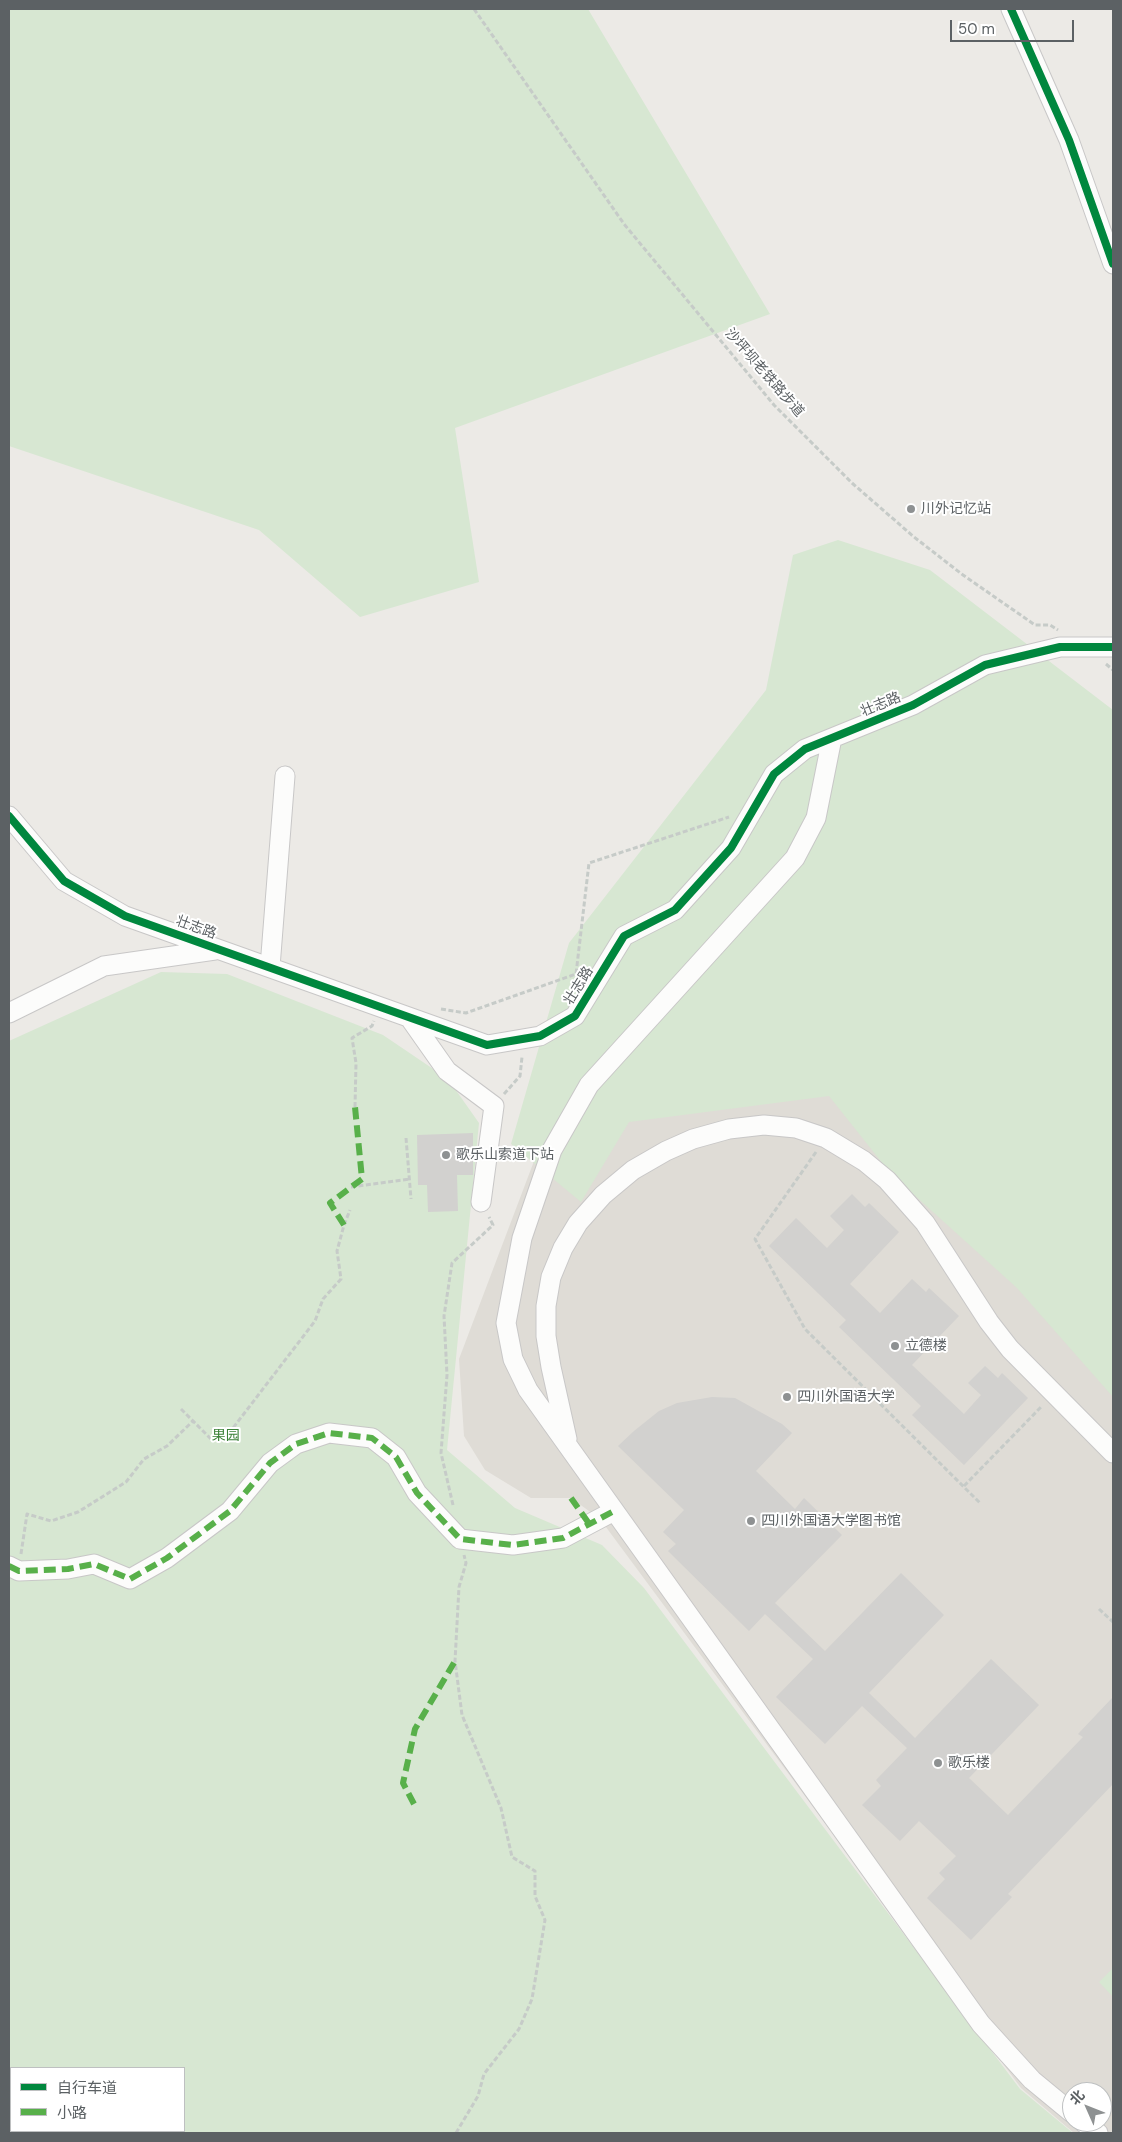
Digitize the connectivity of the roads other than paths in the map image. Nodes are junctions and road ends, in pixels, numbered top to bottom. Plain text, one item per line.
1 (1011, 9) edge
2 (1113, 264) edge
3 (1113, 647) edge
4 (832, 738) junction
5 (285, 776) dead end
6 (9, 816) edge
7 (218, 949) junction
8 (270, 968) junction
9 (9, 1013) edge
10 (409, 1017) junction
11 (481, 1202) road end
12 (569, 1448) junction
13 (1113, 1453) edge
14 (614, 1511) junction
15 (14, 1568) edge
16 (1062, 2105) edge

1 - 2 street
3 - 4 street, 壮志路
4 - 10 street, 壮志路
4 - 12 street
5 - 8 street
6 - 7 street, 壮志路
7 - 8 street, 壮志路
7 - 9 street
8 - 10 street, 壮志路
10 - 11 street
12 - 13 street
12 - 14 street
14 - 15 street
14 - 16 street

